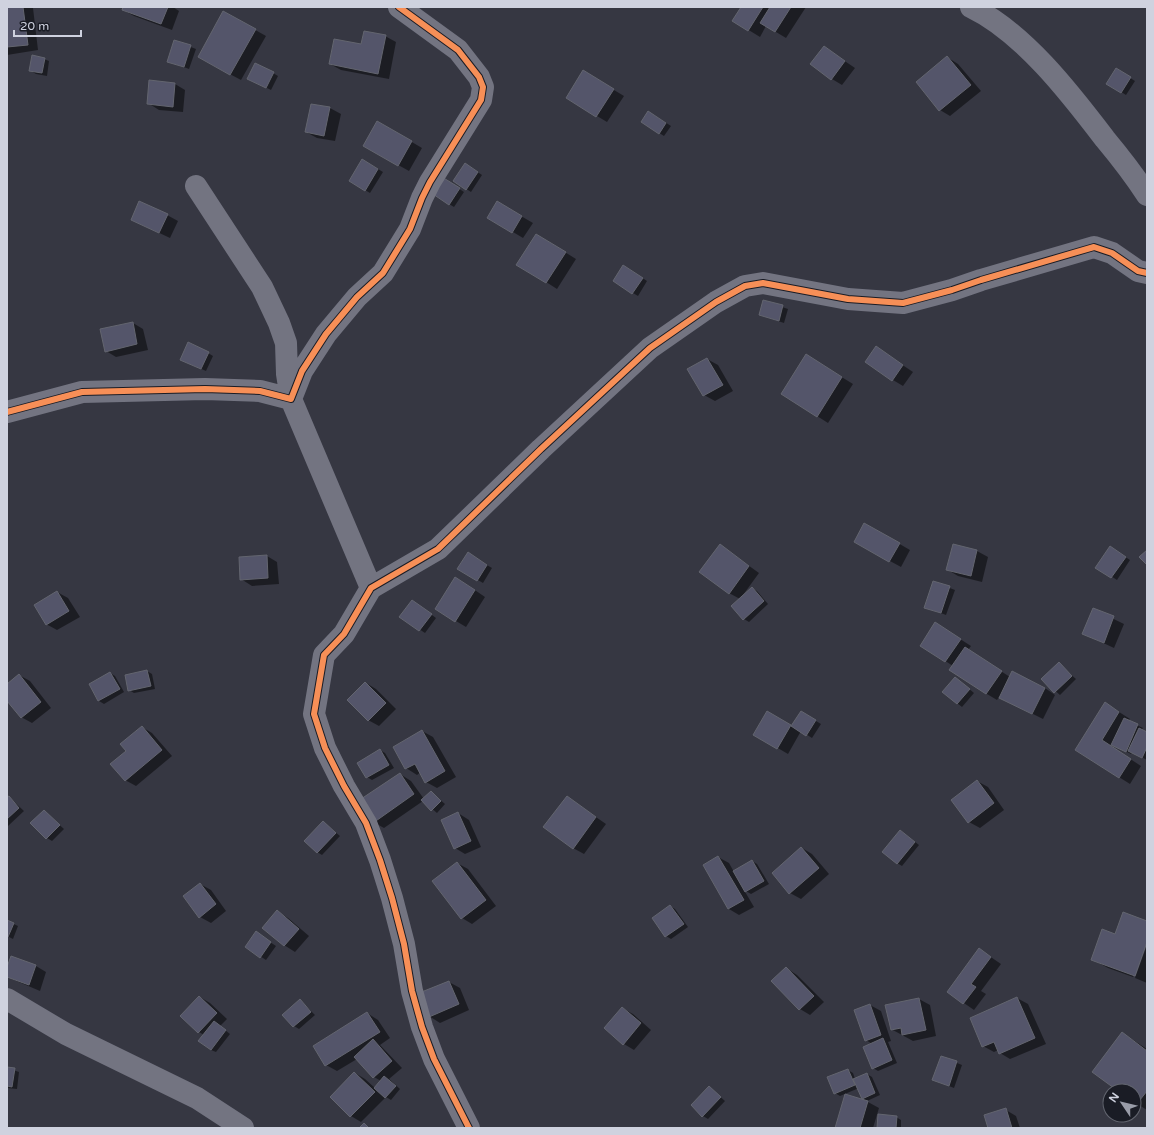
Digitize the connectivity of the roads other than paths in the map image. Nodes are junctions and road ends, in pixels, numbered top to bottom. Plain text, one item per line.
1 (399, 7) edge
2 (971, 7) edge
3 (196, 186) dead end
4 (1147, 195) edge
5 (1147, 273) edge
6 (291, 399) junction
7 (7, 412) edge
8 (371, 588) junction
9 (7, 999) edge
10 (243, 1128) edge
11 (469, 1128) edge

1 - 6 street
2 - 4 street
3 - 6 street
5 - 8 street
6 - 7 street
6 - 8 street
8 - 11 street
9 - 10 street

